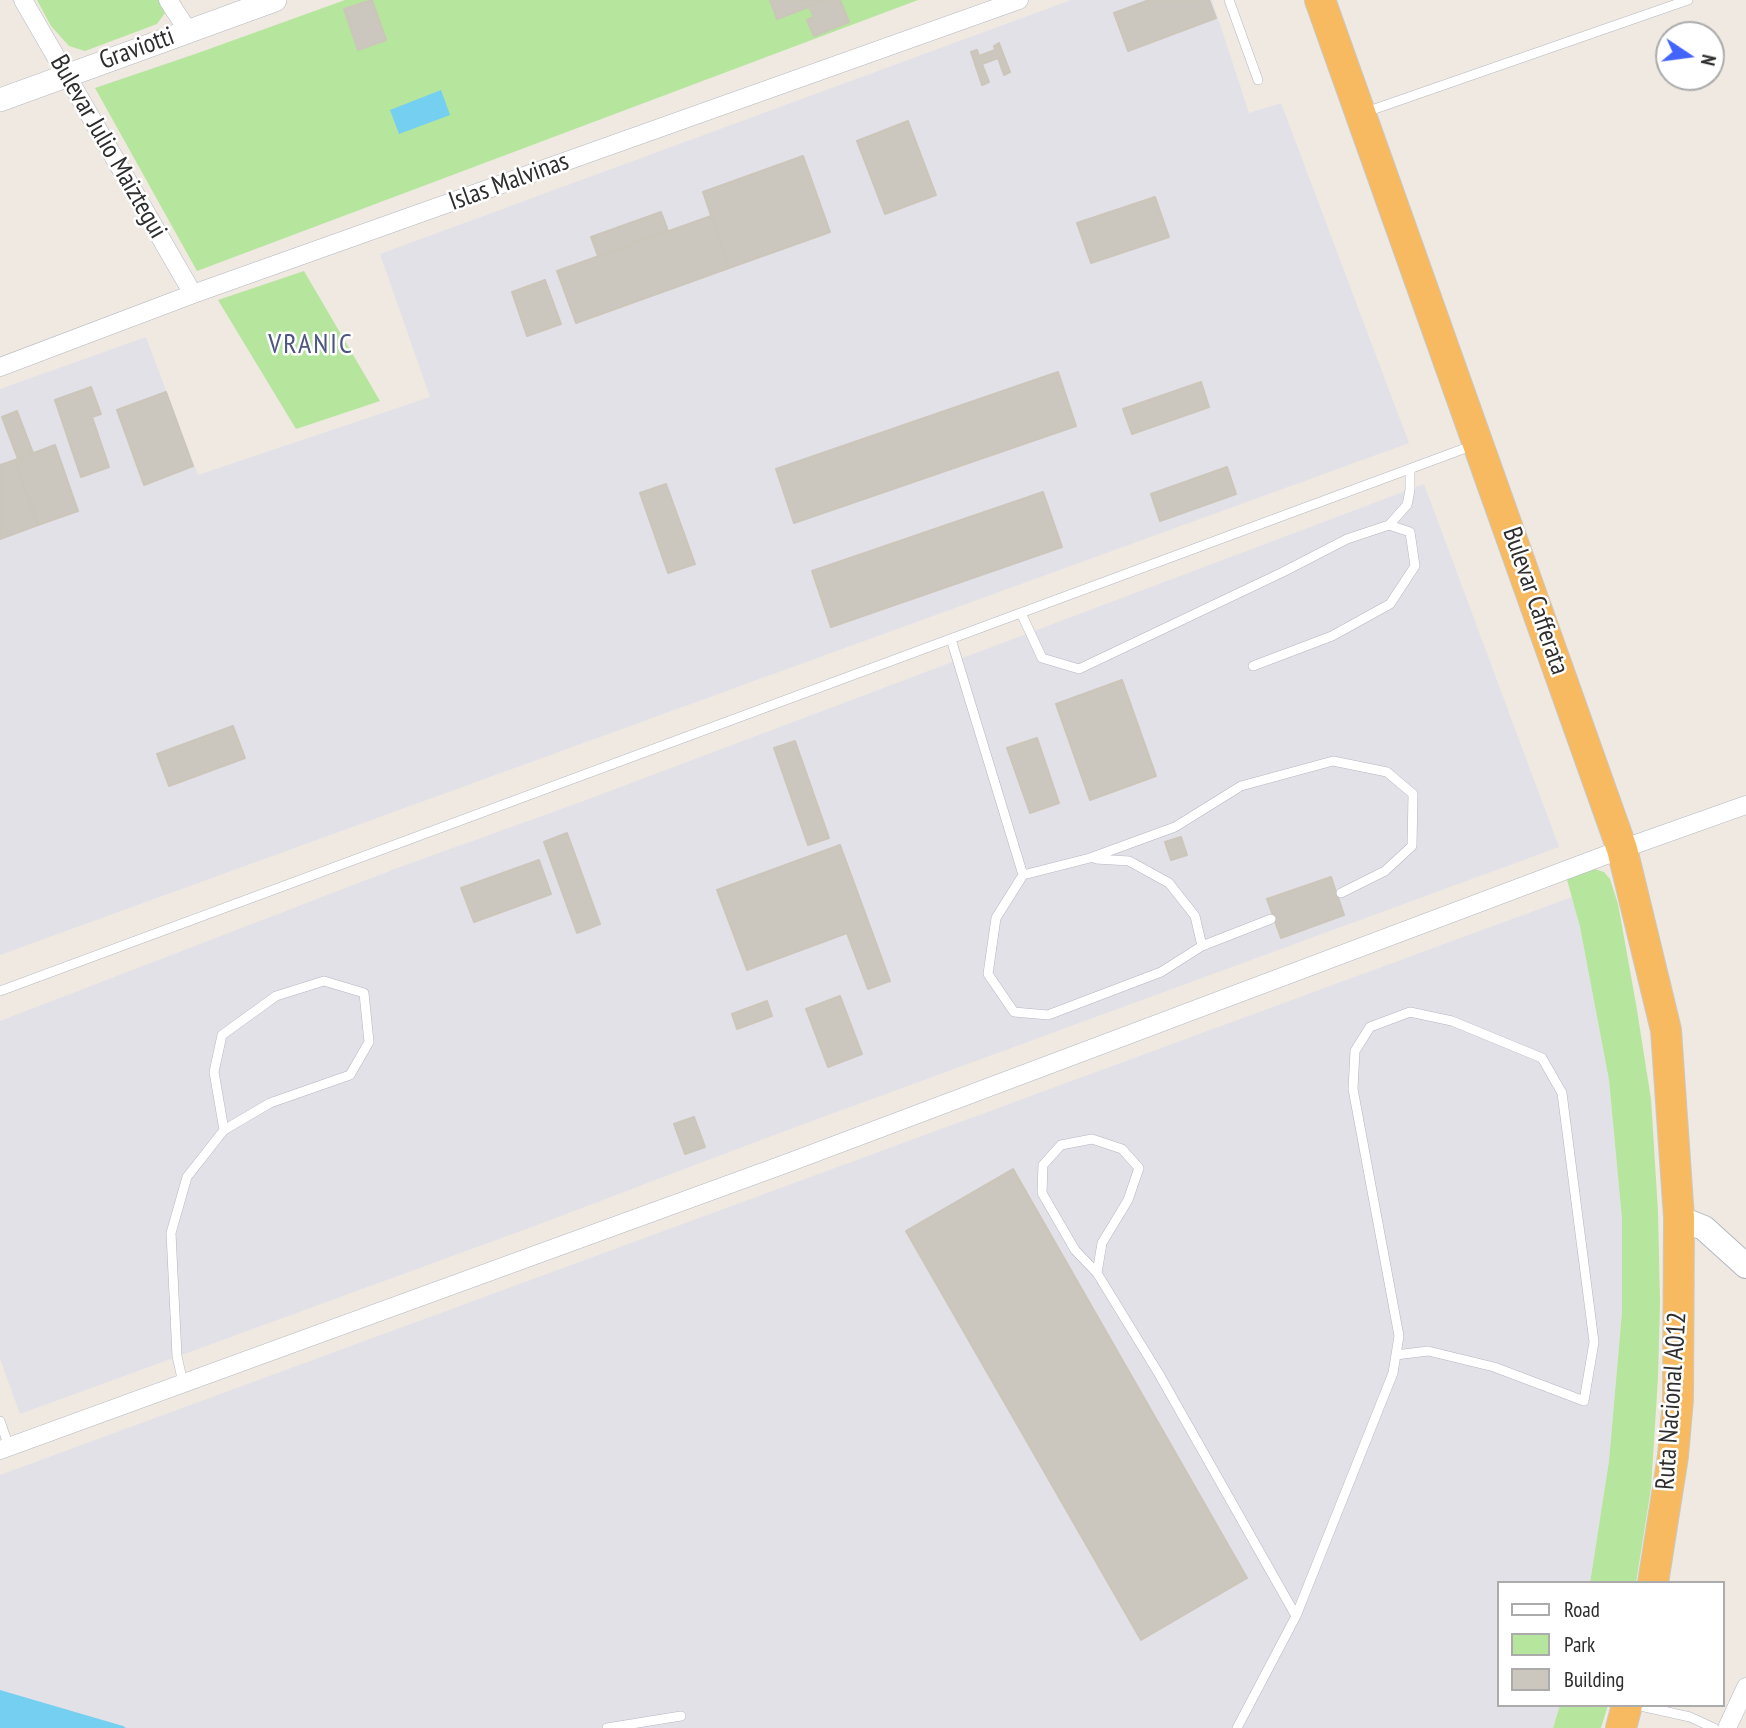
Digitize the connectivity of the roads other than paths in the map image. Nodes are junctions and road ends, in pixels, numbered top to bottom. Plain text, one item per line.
1 (23, 0) edge
2 (169, 0) edge
3 (177, 0) edge
4 (275, 0) edge
5 (1019, 0) edge
6 (1229, 0) edge
7 (1320, 0) edge
8 (1688, 0) edge
9 (188, 31) junction
10 (67, 74) junction
11 (1258, 80) dead end
12 (0, 100) edge
13 (1361, 114) junction
14 (193, 294) junction
15 (0, 367) edge
16 (1479, 443) junction
17 (1410, 469) junction
18 (1389, 525) junction
19 (1021, 613) junction
20 (951, 639) junction
21 (1253, 666) dead end
22 (1746, 805) edge
23 (1622, 849) junction
24 (1090, 858) junction
25 (1023, 875) junction
26 (1341, 893) dead end
27 (1271, 919) dead end
28 (1202, 946) junction
29 (0, 991) edge
30 (224, 1130) junction
31 (1679, 1218) junction
32 (1746, 1266) edge
33 (1097, 1273) junction
34 (1396, 1355) junction
35 (183, 1383) junction
36 (0, 1421) edge
37 (4, 1448) edge
38 (1653, 1581) edge
39 (1296, 1616) junction
40 (1746, 1687) edge
41 (1627, 1707) edge
42 (1645, 1707) edge
43 (681, 1716) dead end
44 (607, 1728) edge
45 (1237, 1728) edge
46 (1621, 1728) edge
47 (1714, 1728) edge
48 (1727, 1728) edge

1 - 10 street, Bulevar Julio Maiztegui
2 - 9 street
3 - 9 street
4 - 9 street, Graviotti
5 - 14 street, Islas Malvinas
6 - 11 lane
7 - 13 highway, Bulevar Cafferata
8 - 13 lane
9 - 10 street, Graviotti
10 - 12 street, Graviotti
10 - 14 street, Bulevar Julio Maiztegui
13 - 16 highway, Bulevar Cafferata
14 - 15 street, Islas Malvinas
16 - 17 lane
16 - 23 highway, Bulevar Cafferata
17 - 18 lane
17 - 19 lane
18 - 19 lane
18 - 21 lane
19 - 20 lane
20 - 25 lane
20 - 29 lane
22 - 23 street
23 - 31 highway, Bulevar Cafferata
23 - 35 street
24 - 25 lane
24 - 26 lane
24 - 28 lane
25 - 28 lane
27 - 28 lane
30 - 30 lane
30 - 35 lane
31 - 32 main road
31 - 38 highway, Ruta Nacional A012
33 - 33 lane
33 - 39 lane
34 - 34 lane
34 - 39 lane
35 - 37 street
36 - 37 lane
39 - 45 lane
40 - 48 street
41 - 46 highway
42 - 47 lane
43 - 44 lane

